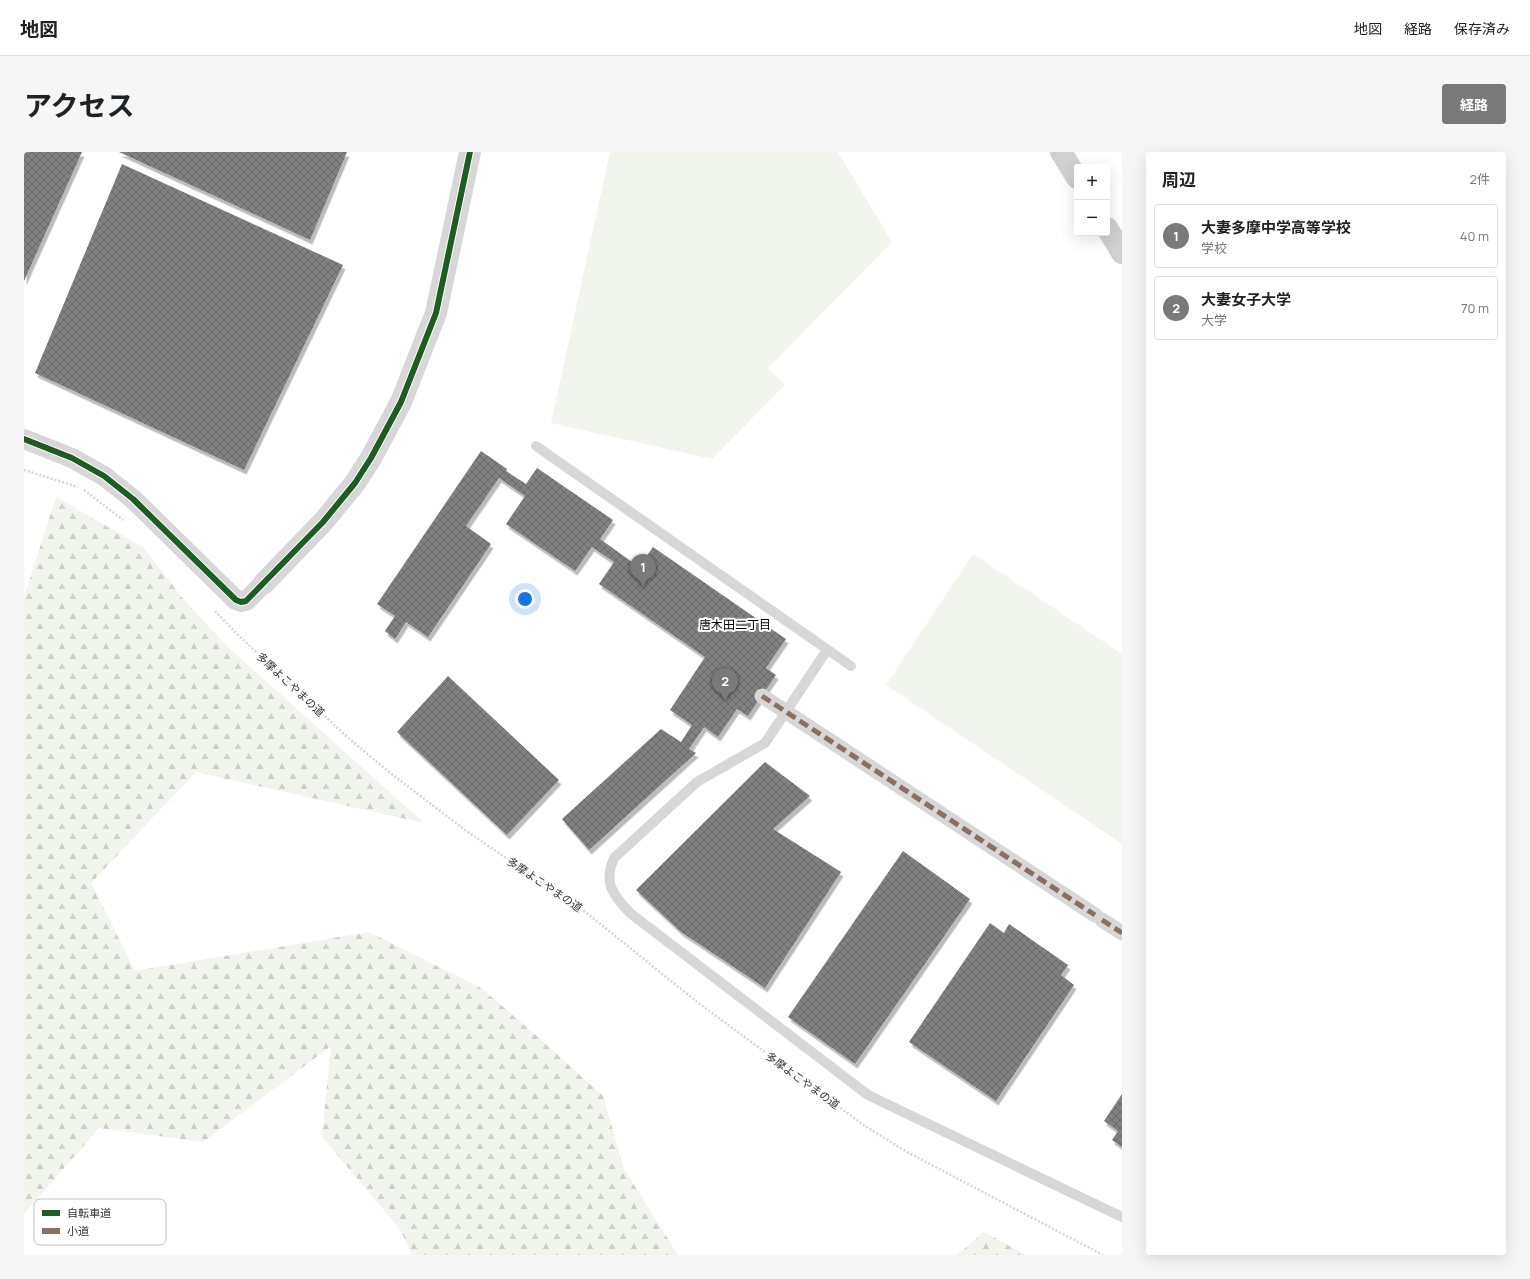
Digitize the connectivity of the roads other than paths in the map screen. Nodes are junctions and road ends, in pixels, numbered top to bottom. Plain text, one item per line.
1 (470, 152) edge
2 (1061, 152) edge
3 (1074, 173) edge
4 (1110, 233) edge
5 (1122, 253) edge
6 (24, 440) edge
7 (536, 446) dead end
8 (264, 583) joint
9 (827, 650) junction
10 (851, 666) dead end
11 (762, 696) dead end
12 (786, 712) junction
13 (1122, 933) edge
14 (1122, 1217) edge

1 - 8 street
2 - 3 main road
4 - 5 main road
6 - 8 street
7 - 9 lane
9 - 10 lane
9 - 12 lane
11 - 12 street
12 - 13 street
12 - 14 lane

